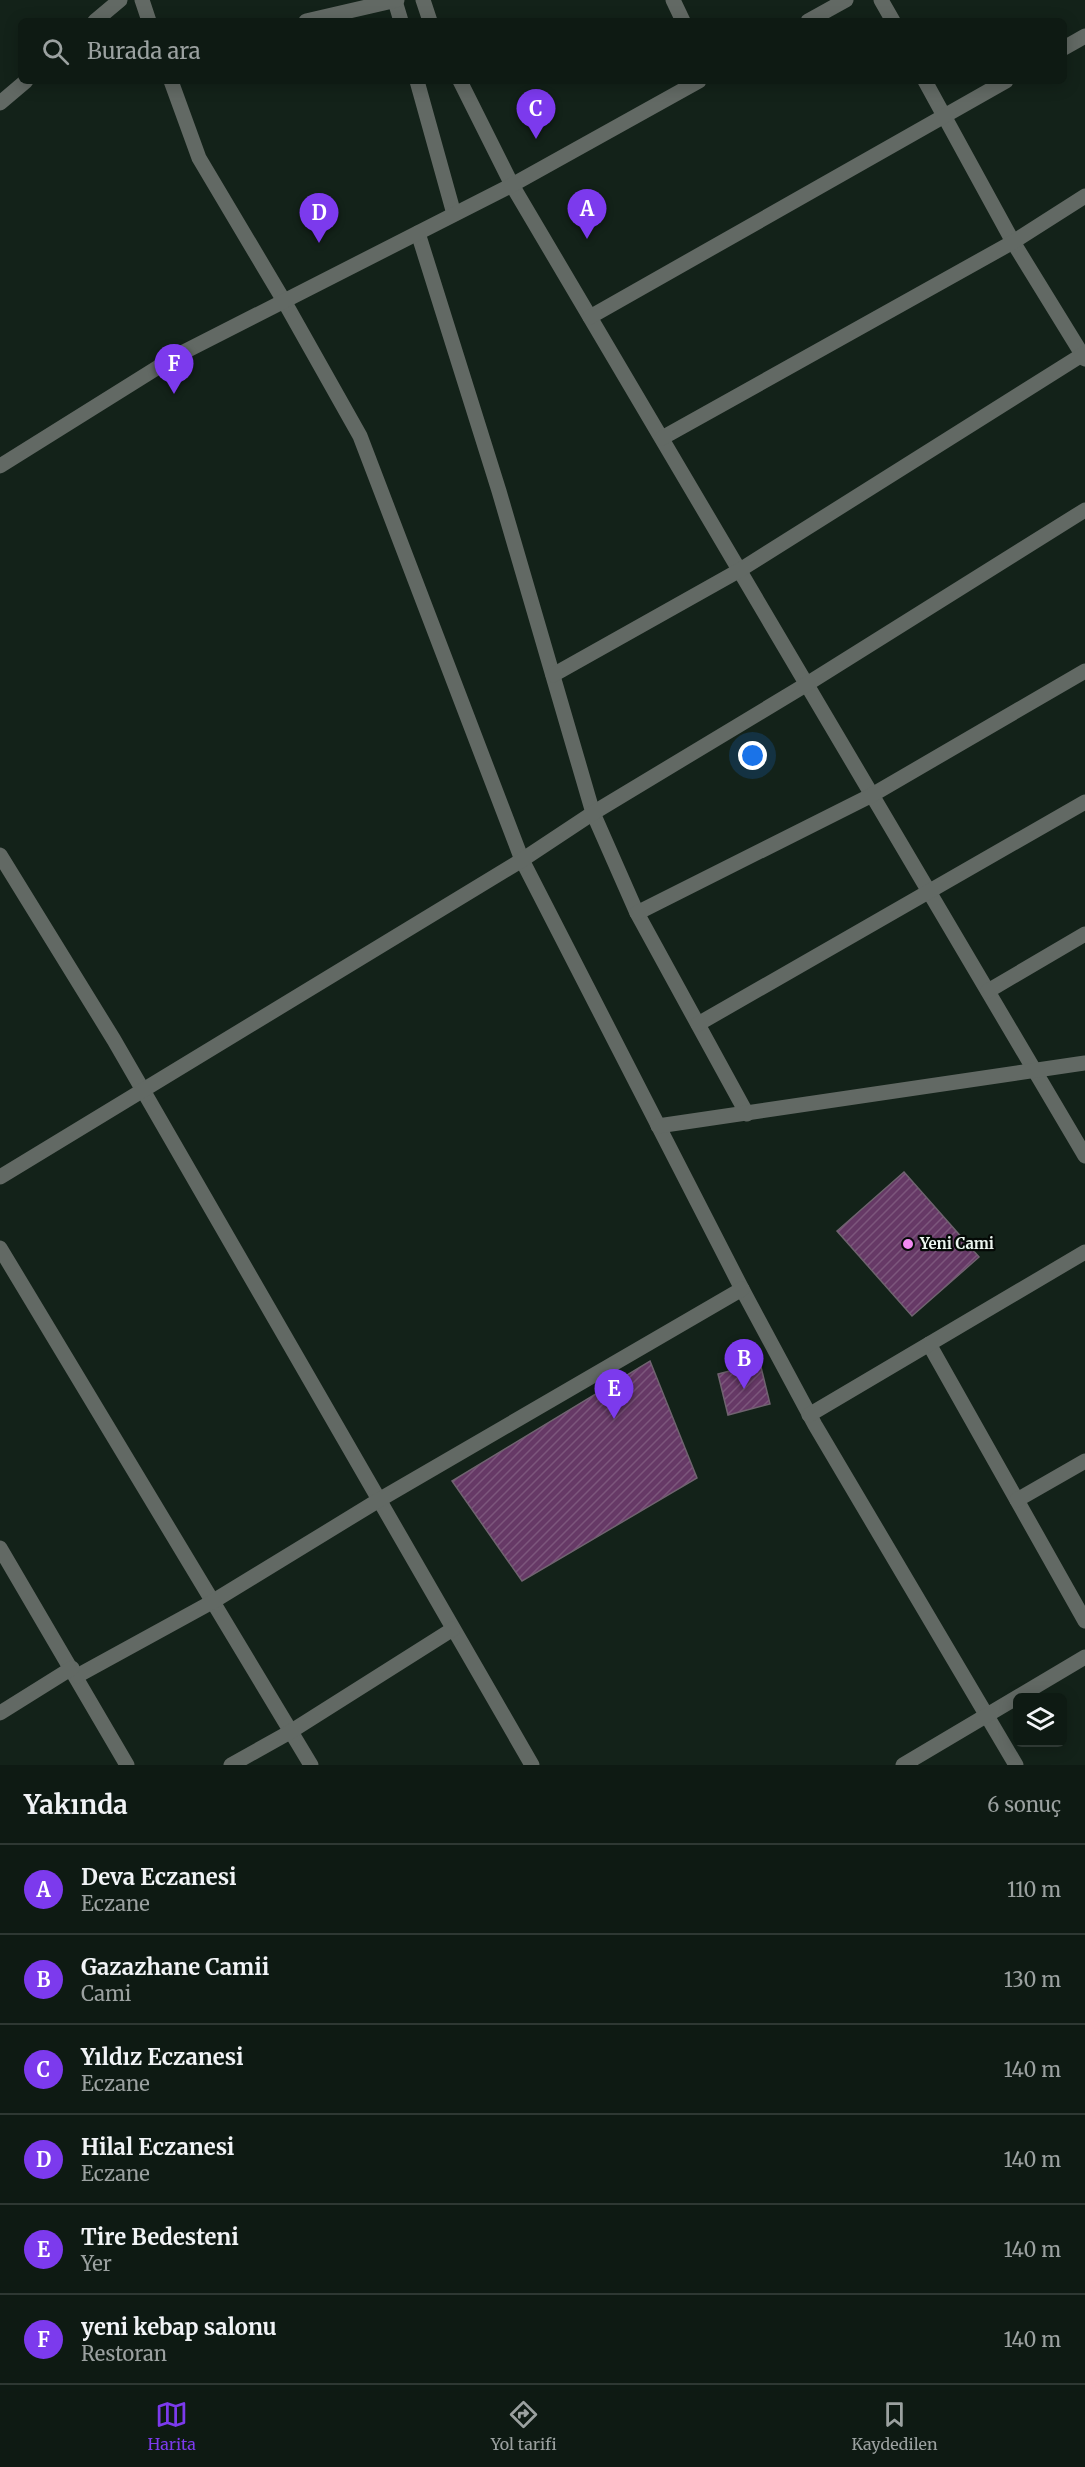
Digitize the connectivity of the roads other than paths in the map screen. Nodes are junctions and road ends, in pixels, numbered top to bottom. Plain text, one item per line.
1 (120, 0) edge
2 (142, 0) edge
3 (396, 0) edge
4 (423, 0) edge
5 (673, 0) edge
6 (846, 0) edge
7 (881, 0) edge
8 (99, 18) edge
9 (148, 18) edge
10 (319, 18) edge
11 (400, 18) edge
12 (429, 18) edge
13 (682, 18) edge
14 (813, 18) edge
15 (891, 18) edge
16 (1085, 36) edge
17 (1067, 46) edge
18 (22, 84) edge
19 (172, 84) edge
20 (418, 84) edge
21 (462, 84) edge
22 (694, 84) edge
23 (927, 84) edge
24 (1001, 84) edge
25 (0, 103) edge
26 (944, 116) junction
27 (512, 185) junction
28 (1085, 196) edge
29 (454, 214) junction
30 (418, 233) junction
31 (1013, 242) junction
32 (284, 301) junction
33 (590, 317) junction
34 (1084, 356) edge
35 (662, 438) junction
36 (0, 466) edge
37 (1085, 510) edge
38 (740, 570) junction
39 (1085, 672) edge
40 (553, 675) junction
41 (807, 684) junction
42 (872, 795) junction
43 (1085, 802) edge
44 (593, 813) junction
45 (0, 855) edge
46 (522, 860) junction
47 (930, 892) junction
48 (637, 913) junction
49 (1085, 934) edge
50 (988, 991) junction
51 (698, 1024) junction
52 (1085, 1063) edge
53 (1035, 1071) junction
54 (143, 1090) junction
55 (747, 1114) junction
56 (658, 1126) junction
57 (1085, 1156) edge
58 (0, 1178) edge
59 (0, 1248) edge
60 (1085, 1252) edge
61 (742, 1289) junction
62 (929, 1344) junction
63 (809, 1415) junction
64 (1085, 1461) edge
65 (379, 1500) junction
66 (1017, 1500) junction
67 (0, 1548) edge
68 (212, 1602) junction
69 (1085, 1621) edge
70 (453, 1629) junction
71 (1085, 1658) edge
72 (74, 1672) junction
73 (0, 1713) edge
74 (987, 1715) junction
75 (290, 1732) junction
76 (127, 1765) edge
77 (231, 1765) edge
78 (310, 1765) edge
79 (532, 1765) edge
80 (903, 1765) edge
81 (1016, 1765) edge

1 - 8 street
2 - 9 street
3 - 10 street
3 - 11 street
4 - 12 street
5 - 13 street
6 - 14 street
7 - 15 street
16 - 17 street
18 - 25 street
19 - 32 street
20 - 29 street
21 - 27 street
22 - 27 street
23 - 26 street
24 - 26 street
26 - 31 street
26 - 33 street
27 - 29 street
27 - 33 street
28 - 31 street
29 - 30 street
30 - 32 street
30 - 40 street
31 - 34 street
31 - 35 street
32 - 36 street
32 - 46 street
33 - 35 street
34 - 38 street
35 - 38 street
37 - 41 street
38 - 40 street
38 - 41 street
39 - 42 street
40 - 44 street
41 - 42 street
41 - 44 street
42 - 47 street
42 - 48 street
43 - 47 street
44 - 46 street
44 - 48 street
45 - 54 street
46 - 54 street
46 - 56 street
47 - 50 street
47 - 51 street
48 - 51 street
49 - 50 street
50 - 53 street
51 - 55 street
52 - 53 street
53 - 55 street
53 - 57 street
54 - 58 street
54 - 65 street
55 - 56 street
56 - 61 street
59 - 68 street
60 - 62 street
61 - 63 street
61 - 65 street
62 - 63 street
62 - 66 street
63 - 74 street
64 - 66 street
65 - 68 street
65 - 70 street
66 - 69 street
67 - 72 street
68 - 72 street
68 - 75 street
70 - 75 street
70 - 79 street
71 - 74 street
72 - 73 street
72 - 76 street
74 - 80 street
74 - 81 street
75 - 77 street
75 - 78 street

